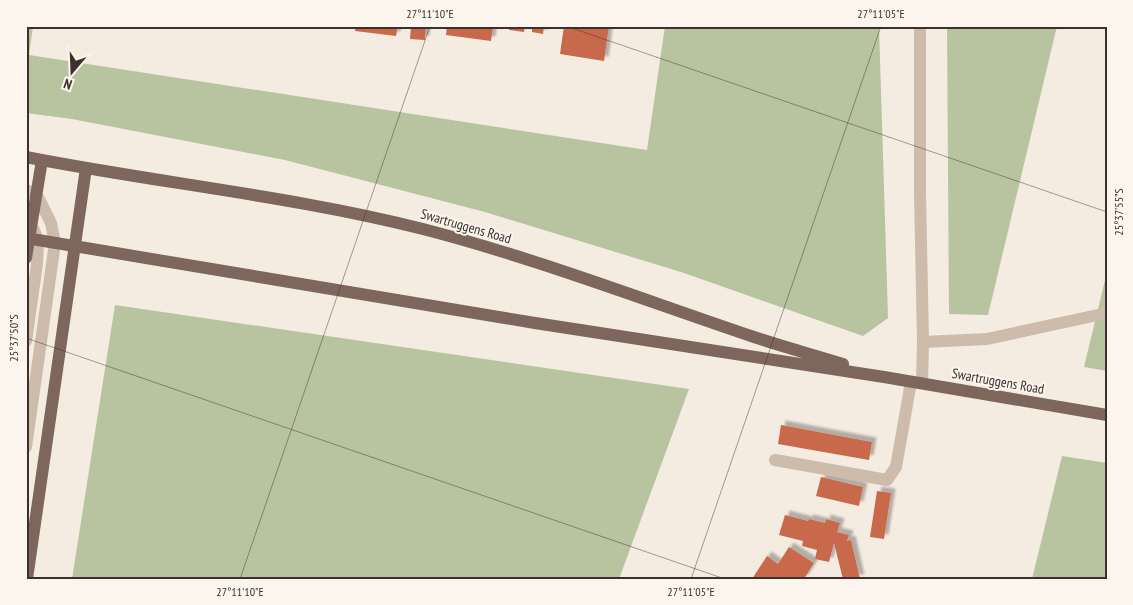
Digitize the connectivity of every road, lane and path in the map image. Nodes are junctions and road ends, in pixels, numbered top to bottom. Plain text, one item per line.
1 (920, 26) edge
2 (26, 157) edge
3 (42, 160) junction
4 (86, 168) junction
5 (31, 192) edge
6 (29, 223) edge
7 (31, 239) edge
8 (55, 243) junction
9 (74, 246) junction
10 (26, 258) edge
11 (1107, 313) edge
12 (26, 341) edge
13 (923, 342) junction
14 (884, 377) junction
15 (917, 382) junction
16 (1107, 416) edge
17 (26, 447) edge
18 (774, 460) dead end
19 (27, 579) edge

1 - 13 lane
2 - 3 main road, Swartruggens Road
3 - 4 main road, Swartruggens Road
3 - 5 main road
4 - 9 main road
4 - 14 main road, Swartruggens Road
5 - 6 main road
5 - 8 lane
6 - 7 lane
7 - 8 main road, Swartruggens Road
7 - 10 main road
7 - 12 lane
8 - 9 main road, Swartruggens Road
8 - 17 lane
9 - 14 main road, Swartruggens Road
9 - 19 main road
11 - 13 lane
13 - 15 lane
14 - 15 main road, Swartruggens Road
15 - 16 main road, Swartruggens Road
15 - 18 lane

